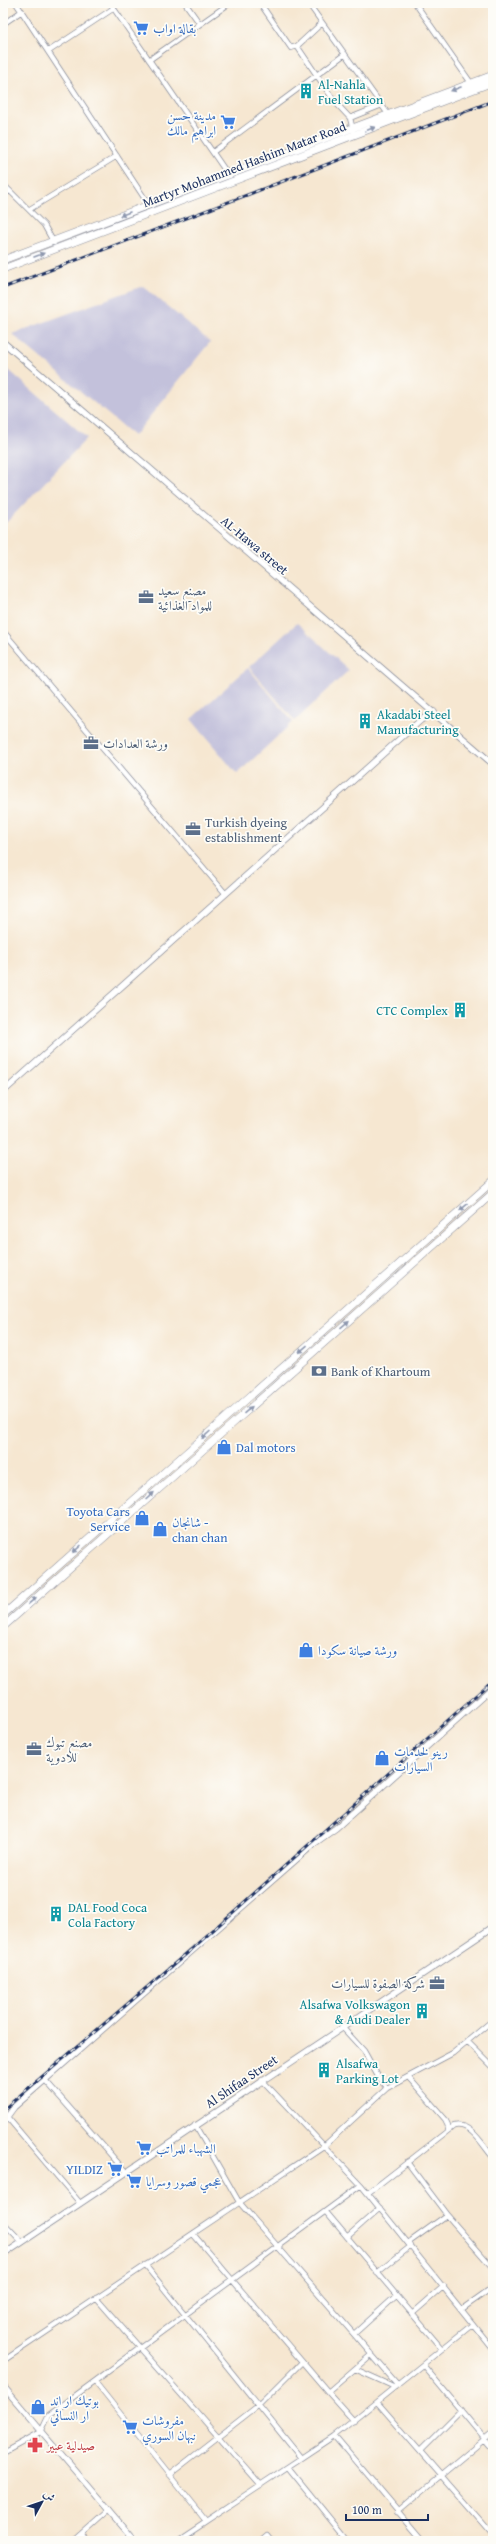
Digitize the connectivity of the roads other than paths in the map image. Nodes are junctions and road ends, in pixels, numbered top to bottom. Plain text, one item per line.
1 (16, 3) edge
2 (110, 3) edge
3 (185, 3) edge
4 (230, 3) edge
5 (260, 3) edge
6 (308, 3) edge
7 (415, 3) edge
8 (114, 8) junction
9 (22, 11) junction
10 (3, 24) edge
11 (200, 24) junction
12 (322, 24) junction
13 (297, 46) junction
14 (49, 51) junction
15 (345, 54) junction
16 (149, 60) junction
17 (318, 74) junction
18 (493, 75) edge
19 (493, 82) edge
20 (471, 83) junction
21 (382, 105) junction
22 (388, 114) junction
23 (350, 118) junction
24 (354, 131) junction
25 (213, 152) junction
26 (117, 156) junction
27 (230, 178) junction
28 (3, 184) edge
29 (10, 191) junction
30 (3, 194) edge
31 (149, 205) junction
32 (30, 209) junction
33 (54, 245) junction
34 (3, 260) edge
35 (3, 268) edge
36 (3, 342) edge
37 (3, 630) edge
38 (434, 712) junction
39 (493, 764) edge
40 (224, 893) junction
41 (3, 1092) edge
42 (493, 1181) edge
43 (493, 1193) edge
44 (3, 1615) edge
45 (3, 1627) edge
46 (493, 1687) edge
47 (493, 1927) edge
48 (493, 2020) edge
49 (342, 2027) junction
50 (467, 2041) junction
51 (493, 2067) edge
52 (409, 2078) junction
53 (45, 2080) junction
54 (262, 2080) junction
55 (388, 2088) junction
56 (5, 2120) edge
57 (195, 2125) junction
58 (447, 2130) junction
59 (325, 2145) junction
60 (493, 2157) edge
61 (407, 2162) junction
62 (126, 2172) junction
63 (361, 2185) junction
64 (368, 2193) junction
65 (239, 2202) junction
66 (80, 2203) junction
67 (380, 2208) junction
68 (326, 2212) junction
69 (447, 2215) junction
70 (3, 2222) edge
71 (193, 2234) junction
72 (347, 2237) junction
73 (22, 2242) junction
74 (410, 2244) junction
75 (278, 2247) junction
76 (3, 2255) edge
77 (145, 2266) junction
78 (493, 2268) edge
79 (377, 2273) junction
80 (233, 2281) junction
81 (444, 2286) junction
82 (493, 2287) edge
83 (396, 2296) junction
84 (96, 2298) junction
85 (462, 2309) junction
86 (412, 2314) junction
87 (186, 2316) junction
88 (473, 2324) junction
89 (354, 2334) junction
90 (140, 2349) junction
91 (493, 2349) edge
92 (442, 2350) junction
93 (372, 2354) junction
94 (3, 2360) edge
95 (302, 2362) junction
96 (423, 2365) junction
97 (355, 2369) junction
98 (95, 2382) junction
99 (3, 2386) edge
100 (396, 2386) junction
101 (328, 2392) junction
102 (377, 2402) junction
103 (259, 2405) junction
104 (461, 2410) junction
105 (354, 2420) junction
106 (41, 2432) junction
107 (493, 2432) edge
108 (218, 2436) junction
109 (334, 2436) junction
110 (485, 2439) junction
111 (493, 2449) edge
112 (420, 2451) junction
113 (3, 2453) edge
114 (302, 2458) junction
115 (288, 2467) junction
116 (169, 2475) junction
117 (441, 2475) junction
118 (261, 2484) junction
119 (109, 2510) junction
120 (397, 2512) junction
121 (206, 2521) junction
122 (83, 2533) junction
123 (493, 2535) edge
124 (74, 2541) edge
125 (89, 2541) edge
126 (135, 2541) edge
127 (176, 2541) edge
128 (260, 2541) edge
129 (272, 2541) edge
130 (348, 2541) edge
131 (423, 2541) edge

1 - 9 street
2 - 8 street
3 - 11 street
4 - 11 street
5 - 13 street
6 - 12 street
7 - 20 street
8 - 14 street
8 - 16 street
9 - 10 street
9 - 14 street
11 - 16 street
12 - 13 street
12 - 15 street
13 - 17 street
14 - 26 street
15 - 17 street
15 - 21 street
16 - 25 street
17 - 23 street
17 - 25 street
18 - 20 main road, Martyr Mohammed Hashim Matar Road
24 -> 19 main road, Martyr Mohammed Hashim Matar Road
20 -> 22 main road, Martyr Mohammed Hashim Matar Road
21 - 22 street
21 - 23 street
22 - 24 main road, Martyr Mohammed Hashim Matar Road
23 - 24 street
24 - 27 main road, Martyr Mohammed Hashim Matar Road
25 - 27 street
26 - 31 street
26 - 32 street
27 - 31 main road, Martyr Mohammed Hashim Matar Road
27 - 33 main road, Martyr Mohammed Hashim Matar Road
28 - 29 street
29 - 30 street
29 - 32 street
31 -> 33 main road, Martyr Mohammed Hashim Matar Road
32 - 33 street
33 - 34 main road, Martyr Mohammed Hashim Matar Road
35 -> 33 main road, Martyr Mohammed Hashim Matar Road
36 - 38 street, AL-Hawa street
37 - 40 street
38 - 39 street, AL-Hawa street
38 - 40 street
40 - 41 street
42 -> 44 main road
45 -> 43 main road
46 - 53 street
47 - 49 street, Al Shifaa Street
48 - 50 street
49 - 54 street, Al Shifaa Street
49 - 55 street
50 - 51 street
50 - 52 street
52 - 55 street
52 - 58 street
53 - 56 street
53 - 62 street
54 - 57 street, Al Shifaa Street
54 - 59 street
55 - 59 street
56 - 66 street
57 - 62 street, Al Shifaa Street
57 - 65 street
58 - 60 street
58 - 61 street
59 - 63 street
59 - 65 street
61 - 64 street
61 - 69 street
62 - 66 street, Al Shifaa Street
63 - 64 street
63 - 68 street
64 - 67 street
65 - 71 street
65 - 75 street
66 - 73 street, Al Shifaa Street
67 - 72 street
67 - 74 street
68 - 72 street
68 - 75 street
69 - 74 street
69 - 78 street
70 - 73 street
71 - 77 street
71 - 80 street
72 - 79 street
73 - 76 street, Al Shifaa Street
74 - 79 street
74 - 81 street
75 - 80 street
75 - 89 street
77 - 84 street
77 - 87 street
79 - 83 street
80 - 87 street
80 - 95 street
81 - 85 street
81 - 86 street
82 - 85 street
83 - 86 street
83 - 89 street
84 - 90 street
84 - 94 street
85 - 88 street
86 - 92 street
87 - 90 street
87 - 103 street
88 - 91 street
88 - 92 street
89 - 93 street
90 - 98 street
90 - 108 street
92 - 96 street
93 - 97 street
93 - 100 street
95 - 101 street
95 - 103 street
96 - 100 street
96 - 104 street
97 - 100 street
97 - 101 street
98 - 106 street
98 - 116 street
99 - 106 street
100 - 102 street
101 - 105 street
102 - 105 street
102 - 112 street
103 - 108 street
103 - 114 street
104 - 110 street
104 - 112 street
105 - 109 street
106 - 113 street
106 - 119 street
107 - 110 street
108 - 116 street
108 - 118 street
109 - 114 street
109 - 120 street
110 - 111 street
110 - 117 street
112 - 117 street
114 - 115 street
115 - 118 street
115 - 130 street
116 - 121 street
117 - 120 street
117 - 123 street
118 - 121 street
119 - 122 street
119 - 126 street
120 - 131 street
121 - 127 street
122 - 124 street
122 - 125 street
128 - 129 street

